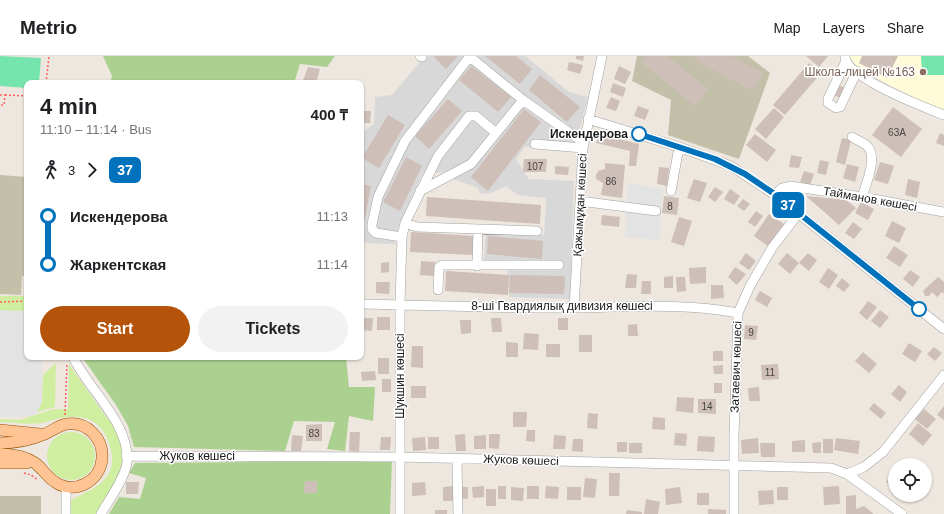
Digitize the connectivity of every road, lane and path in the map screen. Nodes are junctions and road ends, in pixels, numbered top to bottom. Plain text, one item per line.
1 (49, 56) edge
2 (470, 56) edge
3 (602, 56) edge
4 (846, 59) edge
5 (857, 71) junction
6 (46, 80) edge
7 (0, 95) edge
8 (5, 95) junction
9 (24, 96) edge
10 (523, 100) junction
11 (0, 105) edge
12 (944, 115) edge
13 (588, 119) junction
14 (496, 133) junction
15 (852, 137) dead end
16 (535, 144) dead end
17 (583, 145) junction
18 (679, 147) junction
19 (420, 191) junction
20 (671, 191) dead end
21 (776, 195) junction
22 (862, 197) junction
23 (580, 201) junction
24 (656, 211) dead end
25 (944, 212) edge
26 (798, 214) junction
27 (405, 223) junction
28 (478, 229) junction
29 (537, 231) dead end
30 (402, 237) junction
31 (559, 265) dead end
32 (477, 266) junction
33 (438, 290) dead end
34 (24, 301) edge
35 (0, 302) edge
36 (364, 304) edge
37 (400, 304) junction
38 (574, 308) junction
39 (738, 313) junction
40 (944, 329) edge
41 (67, 360) edge
42 (75, 360) edge
43 (944, 375) edge
44 (66, 411) dead end
45 (0, 430) edge
46 (44, 434) junction
47 (0, 443) edge
48 (0, 454) edge
49 (126, 456) junction
50 (400, 457) junction
51 (457, 459) junction
52 (0, 463) edge
53 (36, 463) junction
54 (734, 467) junction
55 (22, 472) dead end
56 (846, 474) junction
57 (42, 483) dead end
58 (66, 487) junction
59 (66, 514) edge
60 (101, 514) edge
61 (400, 514) edge
62 (458, 514) edge
63 (734, 514) edge
64 (902, 514) edge

1 - 6 path
2 - 10 street
2 - 30 street
3 - 13 street, Қажымұқан көшесі
4 - 5 street
4 - 5 street
5 - 12 street
7 - 8 path
8 - 9 path
8 - 11 path
10 - 14 street
10 - 17 street
13 - 17 street, Қажымұқан көшесі
13 - 18 street
14 - 19 street
14 - 19 street, Шукшин көшесі
15 - 22 street
16 - 17 street
17 - 23 street, Қажымұқан көшесі
18 - 20 street
18 - 21 street
19 - 27 street, Шукшин көшесі
21 - 22 street, Тайманов көшесі
21 - 26 street
22 - 25 street, Тайманов көшесі
23 - 24 street
23 - 38 street, Қажымұқан көшесі
26 - 39 street, Затаевич көшесі
26 - 40 street
27 - 28 street
27 - 30 street, Шукшин көшесі
28 - 29 street
28 - 32 street
30 - 37 street, Шукшин көшесі
31 - 32 street
32 - 33 street
34 - 35 path
36 - 37 street, 8-ші Гвардиялық дивизия көшесі
37 - 38 street, 8-ші Гвардиялық дивизия көшесі
37 - 50 street, Шукшин көшесі
38 - 39 street, 8-ші Гвардиялық дивизия көшесі
39 - 54 street, Затаевич көшесі
41 - 44 path
42 - 49 street
43 - 56 street
45 - 46 main road
46 - 47 main road
46 - 58 main road
48 - 53 main road
49 - 50 street, Жуков көшесі
49 - 60 street
50 - 51 street, Жуков көшесі
50 - 61 street, Шукшин көшесі
51 - 54 street, Жуков көшесі
51 - 62 street
52 - 53 main road
53 - 58 main road
54 - 56 street, Жуков көшесі
54 - 63 street, Затаевич көшесі
55 - 57 path
56 - 64 street, Жуков көшесі
58 - 59 street

